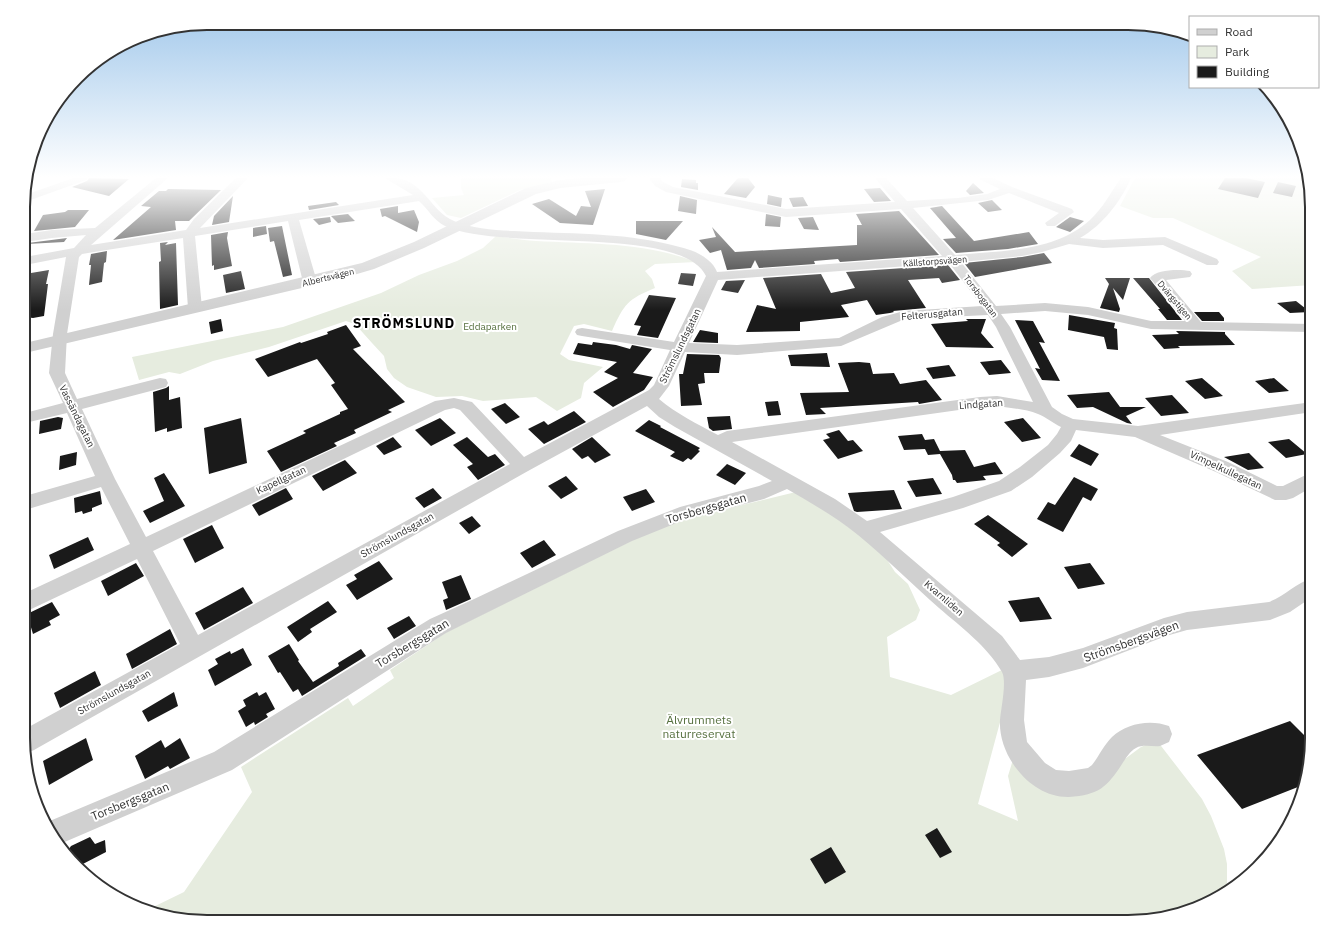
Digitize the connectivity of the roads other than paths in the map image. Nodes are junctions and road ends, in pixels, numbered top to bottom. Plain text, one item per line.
1 (109, 222) edge
2 (198, 222) edge
3 (266, 222) edge
4 (294, 222) edge
5 (449, 222) edge
6 (466, 222) edge
7 (920, 222) edge
8 (1095, 222) edge
9 (458, 226) junction
10 (98, 231) junction
11 (189, 234) junction
12 (30, 237) edge
13 (1070, 240) junction
14 (76, 252) junction
15 (30, 260) edge
16 (953, 260) junction
17 (1212, 262) dead end
18 (1185, 274) dead end
19 (713, 276) junction
20 (310, 282) junction
21 (194, 308) junction
22 (991, 309) junction
23 (1305, 320) edge
24 (1197, 326) junction
25 (1264, 327) junction
26 (1305, 328) edge
27 (582, 332) dead end
28 (60, 340) junction
29 (30, 347) edge
30 (680, 347) junction
31 (160, 383) dead end
32 (648, 398) junction
33 (73, 405) junction
34 (1305, 409) edge
35 (1045, 410) junction
36 (30, 416) edge
37 (1070, 424) junction
38 (1138, 432) junction
39 (720, 443) junction
40 (522, 466) junction
41 (106, 479) junction
42 (786, 480) junction
43 (1305, 482) edge
44 (30, 501) edge
45 (864, 529) junction
46 (142, 547) junction
47 (1305, 591) edge
48 (30, 600) edge
49 (193, 648) junction
50 (1015, 671) junction
51 (1160, 734) dead end
52 (30, 742) edge
53 (57, 832) edge

1 - 10 street, Vassändagatan
2 - 11 street
3 - 11 street
4 - 20 street
5 - 9 street
6 - 9 street, Albertsvägen
7 - 16 street, Torsbogatan
8 - 13 street, Källstorpsvägen
9 - 19 street
9 - 20 street, Albertsvägen
10 - 12 street
10 - 14 street, Vassändagatan
11 - 14 street
11 - 21 street
13 - 16 street, Källstorpsvägen
13 - 17 street
14 - 15 street
14 - 28 street, Vassändagatan
16 - 19 street, Källstorpsvägen
16 - 22 street, Torsbogatan
18 - 24 street, Dvärgstigen
19 - 30 street, Strömslundsgatan
20 - 21 street, Albertsvägen
21 - 28 street, Albertsvägen
22 - 24 street, Felterusgatan
22 - 30 street, Felterusgatan
22 - 35 street, Torsbogatan
23 - 25 street, Felterusgatan
24 - 25 street, Felterusgatan
25 - 26 street, Felterusgatan
27 - 30 street, Felterusgatan
28 - 29 street, Albertsvägen
28 - 33 street, Vassändagatan
30 - 32 street, Strömslundsgatan
31 - 33 street
32 - 39 street, Kvarnliden
32 - 40 street, Strömslundsgatan
33 - 36 street
33 - 41 street, Vassändagatan
34 - 38 street, Lindgatan
35 - 37 street, Lindgatan
35 - 39 street, Lindgatan
37 - 38 street, Lindgatan
37 - 45 street
38 - 43 street, Vimpelkullegatan
39 - 42 street, Kvarnliden
40 - 46 street, Kapellgatan
40 - 49 street, Strömslundsgatan
41 - 44 street
41 - 46 street, Vassändagatan
42 - 45 street, Kvarnliden
42 - 53 street, Torsbergsgatan
45 - 50 street, Kvarnliden
46 - 48 street, Kapellgatan
46 - 49 street, Vassändagatan
47 - 50 street, Strömsbergsvägen
49 - 52 street, Strömslundsgatan
50 - 51 street

